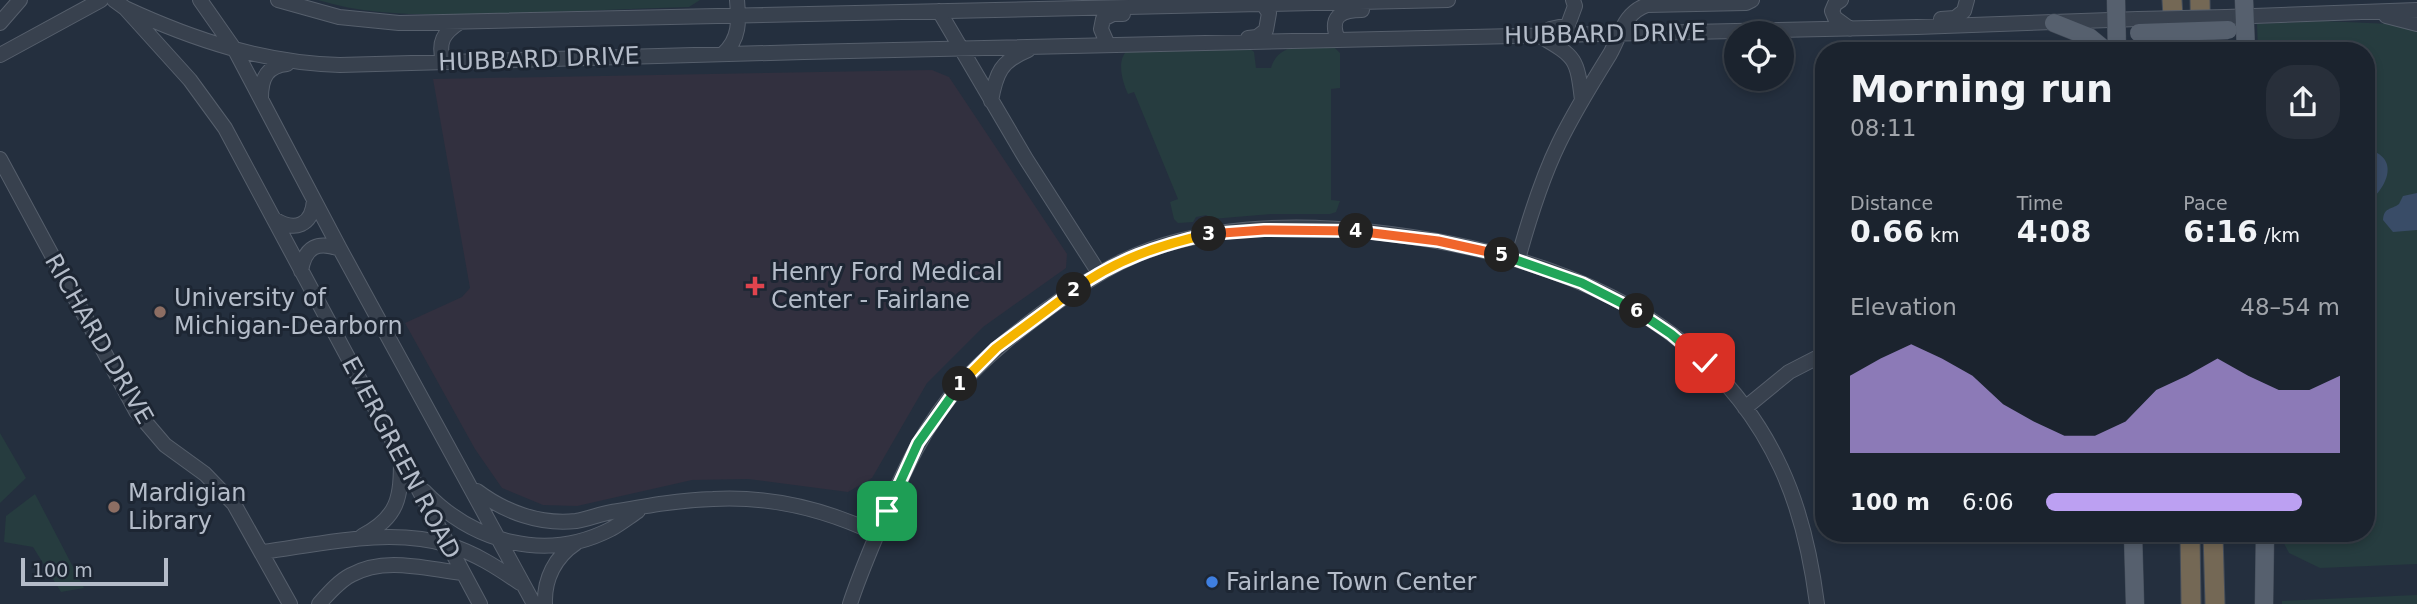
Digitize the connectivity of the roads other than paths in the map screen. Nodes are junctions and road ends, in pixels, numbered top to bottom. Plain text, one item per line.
1 (20, 0) edge
2 (101, 0) edge
3 (200, 0) edge
4 (278, 0) edge
5 (737, 0) edge
6 (1448, 0) edge
7 (1456, 0) edge
8 (1573, 0) edge
9 (1752, 0) edge
10 (1841, 0) edge
11 (1967, 0) edge
12 (2116, 0) edge
13 (2172, 0) edge
14 (2200, 0) edge
15 (120, 4) edge
16 (1263, 4) junction
17 (1200, 6) junction
18 (2244, 8) edge
19 (2417, 10) edge
20 (2365, 11) junction
21 (939, 12) junction
22 (738, 15) junction
23 (2116, 20) junction
24 (460, 22) junction
25 (0, 23) edge
26 (2054, 23) junction
27 (2227, 23) junction
28 (2417, 24) edge
29 (2138, 26) junction
30 (1909, 27) junction
31 (1850, 29) junction
32 (1620, 33) junction
33 (1538, 35) junction
34 (1431, 37) junction
35 (1338, 40) junction
36 (2096, 42) edge
37 (2117, 42) edge
38 (2124, 42) edge
39 (2174, 42) edge
40 (2201, 42) edge
41 (2243, 42) edge
42 (2246, 42) edge
43 (1195, 44) junction
44 (1108, 45) junction
45 (1038, 47) junction
46 (962, 49) junction
47 (235, 50) junction
48 (723, 54) junction
49 (0, 55) edge
50 (443, 61) junction
51 (295, 63) junction
52 (261, 99) junction
53 (1582, 100) junction
54 (991, 102) junction
55 (0, 159) edge
56 (314, 200) junction
57 (274, 219) junction
58 (340, 248) junction
59 (1518, 259) junction
60 (301, 271) junction
61 (1099, 273) junction
62 (1815, 359) edge
63 (1745, 408) junction
64 (401, 457) junction
65 (415, 482) junction
66 (472, 487) junction
67 (645, 506) junction
68 (877, 534) junction
69 (359, 537) junction
70 (500, 541) junction
71 (581, 541) junction
72 (2133, 542) edge
73 (2190, 542) edge
74 (2213, 542) edge
75 (2265, 542) edge
76 (448, 545) junction
77 (263, 552) junction
78 (463, 573) junction
79 (524, 586) junction
80 (290, 604) edge
81 (319, 604) edge
82 (480, 604) edge
83 (534, 604) edge
84 (545, 604) edge
85 (850, 604) edge
86 (1818, 604) edge
87 (2135, 604) edge
88 (2191, 604) edge
89 (2214, 604) edge
90 (2264, 604) edge

1 - 25 street
2 - 49 street
3 - 47 street, EVERGREEN ROAD
4 - 24 street, HUBBARD DRIVE
5 - 22 street
6 - 16 street, HUBBARD DRIVE
7 - 35 street
8 - 34 street
9 - 32 street
10 - 31 street
11 - 30 street
12 - 23 main road
13 - 39 highway
14 - 40 highway
15 - 47 street, HUBBARD DRIVE
15 - 57 street, EVERGREEN ROAD
16 - 17 street, HUBBARD DRIVE
16 - 43 street
17 - 21 street, HUBBARD DRIVE
17 - 44 street
18 - 20 street
18 - 27 street
18 - 42 main road
19 - 20 street
20 - 28 street
21 - 22 street, HUBBARD DRIVE
21 - 46 street
22 - 24 street, HUBBARD DRIVE
22 - 48 street
23 - 26 street, HUBBARD DRIVE
23 - 29 street, HUBBARD DRIVE
23 - 37 main road
24 - 50 street
26 - 30 street, HUBBARD DRIVE
26 - 36 main road
27 - 29 main road, bridge
27 - 41 main road
29 - 38 main road
30 - 31 street, HUBBARD DRIVE
31 - 32 street, HUBBARD DRIVE
32 - 33 street, HUBBARD DRIVE
32 - 53 street
33 - 34 street, HUBBARD DRIVE
33 - 53 street
34 - 35 street, HUBBARD DRIVE
35 - 43 street, HUBBARD DRIVE
43 - 44 street, HUBBARD DRIVE
44 - 45 street, HUBBARD DRIVE
45 - 46 street, HUBBARD DRIVE
45 - 54 street
46 - 48 street, HUBBARD DRIVE
46 - 54 street
47 - 51 street, HUBBARD DRIVE
47 - 52 street, EVERGREEN ROAD
48 - 50 street, HUBBARD DRIVE
50 - 51 street, HUBBARD DRIVE
51 - 52 street
52 - 56 street, EVERGREEN ROAD
53 - 59 street
54 - 61 street
55 - 77 street, RICHARD DRIVE
56 - 57 street
56 - 58 street, EVERGREEN ROAD
57 - 60 street, EVERGREEN ROAD
58 - 60 street
58 - 66 street, EVERGREEN ROAD
59 - 61 street
59 - 63 street
60 - 64 street, EVERGREEN ROAD
61 - 68 street
62 - 63 street
63 - 86 street
64 - 65 street, EVERGREEN ROAD
64 - 69 street
65 - 70 street
65 - 76 street, EVERGREEN ROAD
66 - 67 street
66 - 70 street, EVERGREEN ROAD
67 - 68 street
67 - 71 street
68 - 85 street
69 - 76 street
69 - 77 street
70 - 71 street
70 - 79 street, EVERGREEN ROAD
71 - 84 street
72 - 87 main road
73 - 88 highway
74 - 89 highway
75 - 90 main road
76 - 78 street, EVERGREEN ROAD
76 - 79 street
77 - 80 street, RICHARD DRIVE
78 - 81 street
78 - 82 street, EVERGREEN ROAD
79 - 83 street, EVERGREEN ROAD

